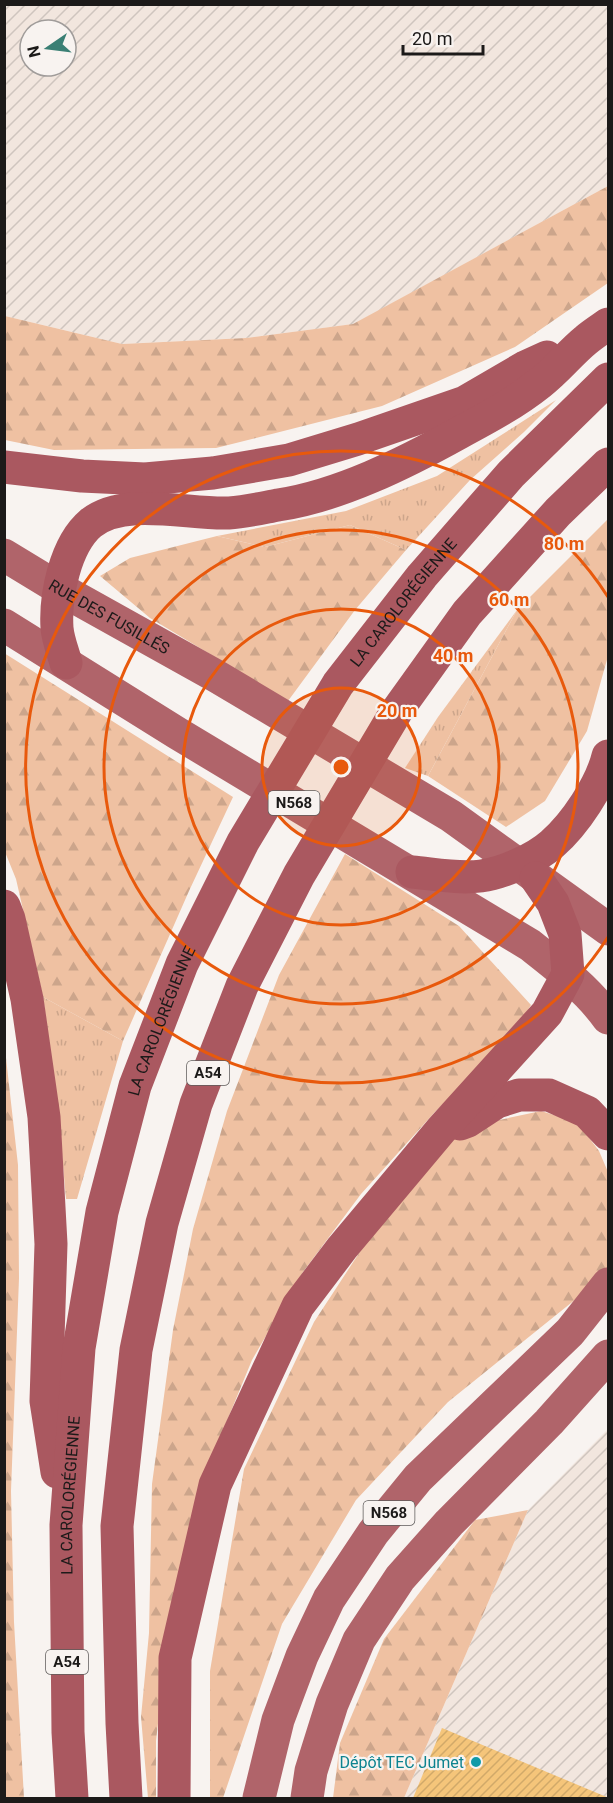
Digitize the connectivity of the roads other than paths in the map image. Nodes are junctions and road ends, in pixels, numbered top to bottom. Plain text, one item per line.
1 (598, 332) edge
2 (609, 379) edge
3 (609, 464) edge
4 (4, 467) edge
5 (4, 555) edge
6 (60, 589) junction
7 (4, 625) edge
8 (66, 663) junction
9 (609, 756) edge
10 (528, 871) junction
11 (412, 872) junction
12 (4, 906) edge
13 (609, 929) edge
14 (568, 974) junction
15 (609, 1018) edge
16 (441, 1130) junction
17 (609, 1134) edge
18 (609, 1284) edge
19 (609, 1356) edge
20 (66, 1525) junction
21 (72, 1798) edge
22 (126, 1798) edge
23 (174, 1798) edge
24 (260, 1798) edge
25 (307, 1798) edge

1 - 4 highway
1 - 6 highway
2 - 20 highway, LA CAROLORÉGIENNE / A54
3 - 22 highway, A54
5 - 6 highway, RUE DES FUSILLÉS
6 - 8 highway
6 - 10 highway, RUE DES FUSILLÉS
7 - 8 highway, N568
8 - 11 highway, N568
9 - 10 highway
10 - 11 highway
10 - 13 highway, RUE DES FUSILLÉS
10 - 14 highway
11 - 14 highway, N568
12 - 20 highway
14 - 15 highway, N568
14 - 16 highway
16 - 17 highway
16 - 23 highway
18 - 24 highway, N568
19 - 25 highway, N568
20 - 21 highway, LA CAROLORÉGIENNE / A54

